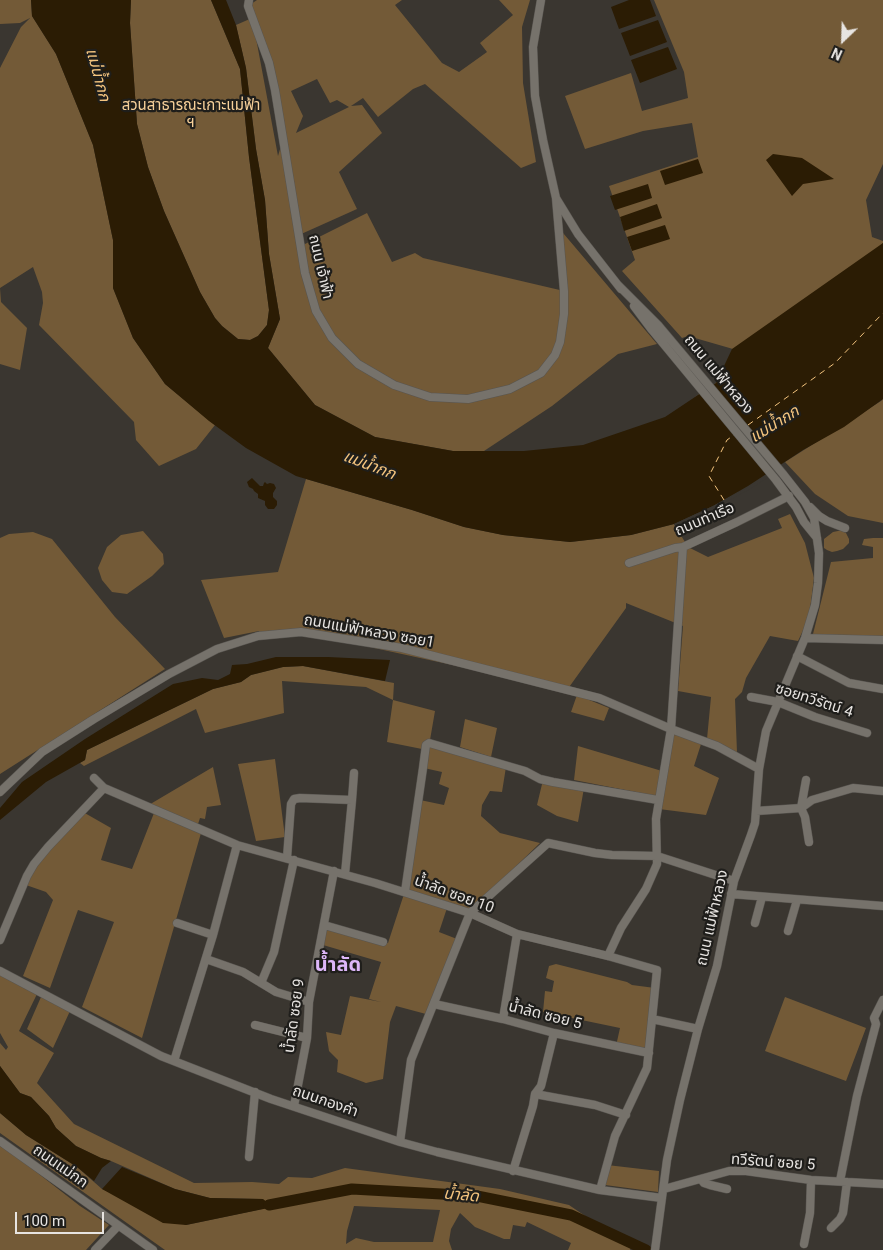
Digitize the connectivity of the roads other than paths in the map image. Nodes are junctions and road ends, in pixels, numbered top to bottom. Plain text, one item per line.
1 (541, 0) edge
2 (247, 2) edge
3 (556, 198) junction
4 (655, 328) junction
5 (788, 496) junction
6 (805, 502) junction
7 (845, 528) dead end
8 (818, 540) junction
9 (682, 547) junction
10 (629, 563) dead end
11 (805, 638) junction
12 (883, 640) edge
13 (797, 656) junction
14 (883, 689) edge
15 (751, 697) dead end
16 (778, 702) junction
17 (670, 729) junction
18 (867, 733) dead end
19 (758, 769) junction
20 (354, 773) dead end
21 (94, 778) dead end
22 (806, 780) dead end
23 (104, 788) junction
24 (1, 789) edge
25 (883, 791) edge
26 (352, 800) junction
27 (658, 800) junction
28 (801, 808) junction
29 (756, 811) junction
30 (809, 842) dead end
31 (237, 844) junction
32 (658, 856) junction
33 (290, 859) junction
34 (334, 871) junction
35 (345, 874) junction
36 (734, 881) junction
37 (405, 892) junction
38 (731, 894) junction
39 (762, 897) junction
40 (797, 900) junction
41 (883, 906) edge
42 (470, 913) junction
43 (177, 923) dead end
44 (756, 924) dead end
45 (324, 925) junction
46 (788, 932) dead end
47 (517, 934) junction
48 (213, 935) junction
49 (0, 940) edge
50 (383, 942) dead end
51 (608, 956) junction
52 (206, 959) junction
53 (0, 971) edge
54 (261, 983) junction
55 (883, 1000) edge
56 (309, 1002) junction
57 (434, 1004) junction
58 (503, 1019) junction
59 (652, 1019) junction
60 (255, 1025) dead end
61 (698, 1029) junction
62 (554, 1033) junction
63 (307, 1038) junction
64 (649, 1053) junction
65 (174, 1061) junction
66 (255, 1092) junction
67 (535, 1094) junction
68 (294, 1106) junction
69 (626, 1115) junction
70 (0, 1141) edge
71 (400, 1142) junction
72 (249, 1157) dead end
73 (513, 1171) junction
74 (701, 1178) junction
75 (811, 1180) junction
76 (844, 1182) junction
77 (883, 1184) edge
78 (664, 1189) junction
79 (727, 1189) dead end
80 (600, 1190) junction
81 (662, 1198) junction
82 (118, 1226) junction
83 (831, 1228) dead end
84 (804, 1244) dead end
85 (95, 1250) edge
86 (153, 1250) edge
87 (656, 1250) edge

1 - 3 street, ถนน แม่ฟ้าหลวง
2 - 3 street, ถนน เจ้าฟ้า
3 - 4 street, ถนน แม่ฟ้าหลวง
4 - 5 street, ถนน แม่ฟ้าหลวง
4 - 6 street, ถนน แม่ฟ้าหลวง
5 - 8 street, ถนน แม่ฟ้าหลวง
5 - 9 street, ถนนท่าเรือ
6 - 7 street
6 - 8 street, ถนน แม่ฟ้าหลวง
8 - 11 street, ถนน แม่ฟ้าหลวง
9 - 10 street, ถนนท่าเรือ
9 - 17 street
11 - 12 street
11 - 13 street, ถนน แม่ฟ้าหลวง
13 - 14 street
13 - 16 street, ถนน แม่ฟ้าหลวง
15 - 16 street, ซอยทวีรัตน์ 4
16 - 18 street, ซอยทวีรัตน์ 4
16 - 19 street, ถนน แม่ฟ้าหลวง
17 - 19 street, ถนนแม่ฟ้าหลวง ซอย1
17 - 24 street, ถนนแม่ฟ้าหลวง ซอย1
17 - 27 street
19 - 29 street, ถนน แม่ฟ้าหลวง
20 - 26 street
21 - 23 street
22 - 28 street
23 - 31 street, น้ำลัด ซอย 10
23 - 49 street
25 - 28 street
26 - 33 street
26 - 35 street
27 - 32 street
27 - 37 street
28 - 29 street
28 - 30 street
29 - 36 street, ถนน แม่ฟ้าหลวง
31 - 33 street, น้ำลัด ซอย 10
31 - 48 street
32 - 36 street
32 - 42 street
32 - 51 street
33 - 34 street, น้ำลัด ซอย 10
33 - 54 street
34 - 35 street, น้ำลัด ซอย 10
34 - 45 street, น้ำลัด ซอย 9
35 - 37 street, น้ำลัด ซอย 10
36 - 38 street, ถนน แม่ฟ้าหลวง
37 - 42 street, น้ำลัด ซอย 10
38 - 39 street
38 - 61 street, ถนน แม่ฟ้าหลวง
39 - 40 street
39 - 44 street
40 - 41 street
40 - 46 street
42 - 47 street, น้ำลัด ซอย 10
42 - 57 street
43 - 48 street
45 - 50 street
45 - 56 street, น้ำลัด ซอย 9
47 - 51 street, น้ำลัด ซอย 10
47 - 58 street
48 - 52 street
51 - 59 street, น้ำลัด ซอย 10
52 - 54 street
52 - 65 street
53 - 65 street, ถนนกองคำ
54 - 56 street
55 - 76 street
56 - 63 street, น้ำลัด ซอย 9
57 - 58 street, น้ำลัด ซอย 5
57 - 71 street
58 - 62 street, น้ำลัด ซอย 5
59 - 61 street
59 - 64 street, น้ำลัด ซอย 10
60 - 63 street
61 - 78 street, ถนน แม่ฟ้าหลวง
62 - 64 street, น้ำลัด ซอย 5
62 - 67 street
63 - 68 street, น้ำลัด ซอย 9
64 - 69 street, น้ำลัด ซอย 10
65 - 66 street, ถนนกองคำ
66 - 68 street, ถนนกองคำ
66 - 72 street
67 - 69 street
67 - 73 street
68 - 71 street, ถนนกองคำ
69 - 80 street, น้ำลัด ซอย 10
70 - 82 street, ถนนแม่กก
71 - 73 street, ถนนกองคำ
73 - 80 street, ถนนกองคำ
74 - 75 street, ทวีรัตน์ ซอย 5
74 - 78 street, ทวีรัตน์ ซอย 5
74 - 79 street
75 - 76 street, ทวีรัตน์ ซอย 5
75 - 84 street
76 - 77 street, ทวีรัตน์ ซอย 5
76 - 83 street
78 - 81 street, ถนน แม่ฟ้าหลวง
80 - 81 street, ถนนกองคำ
81 - 87 street, ถนน แม่ฟ้าหลวง
82 - 85 street
82 - 86 street, ถนนแม่กก

